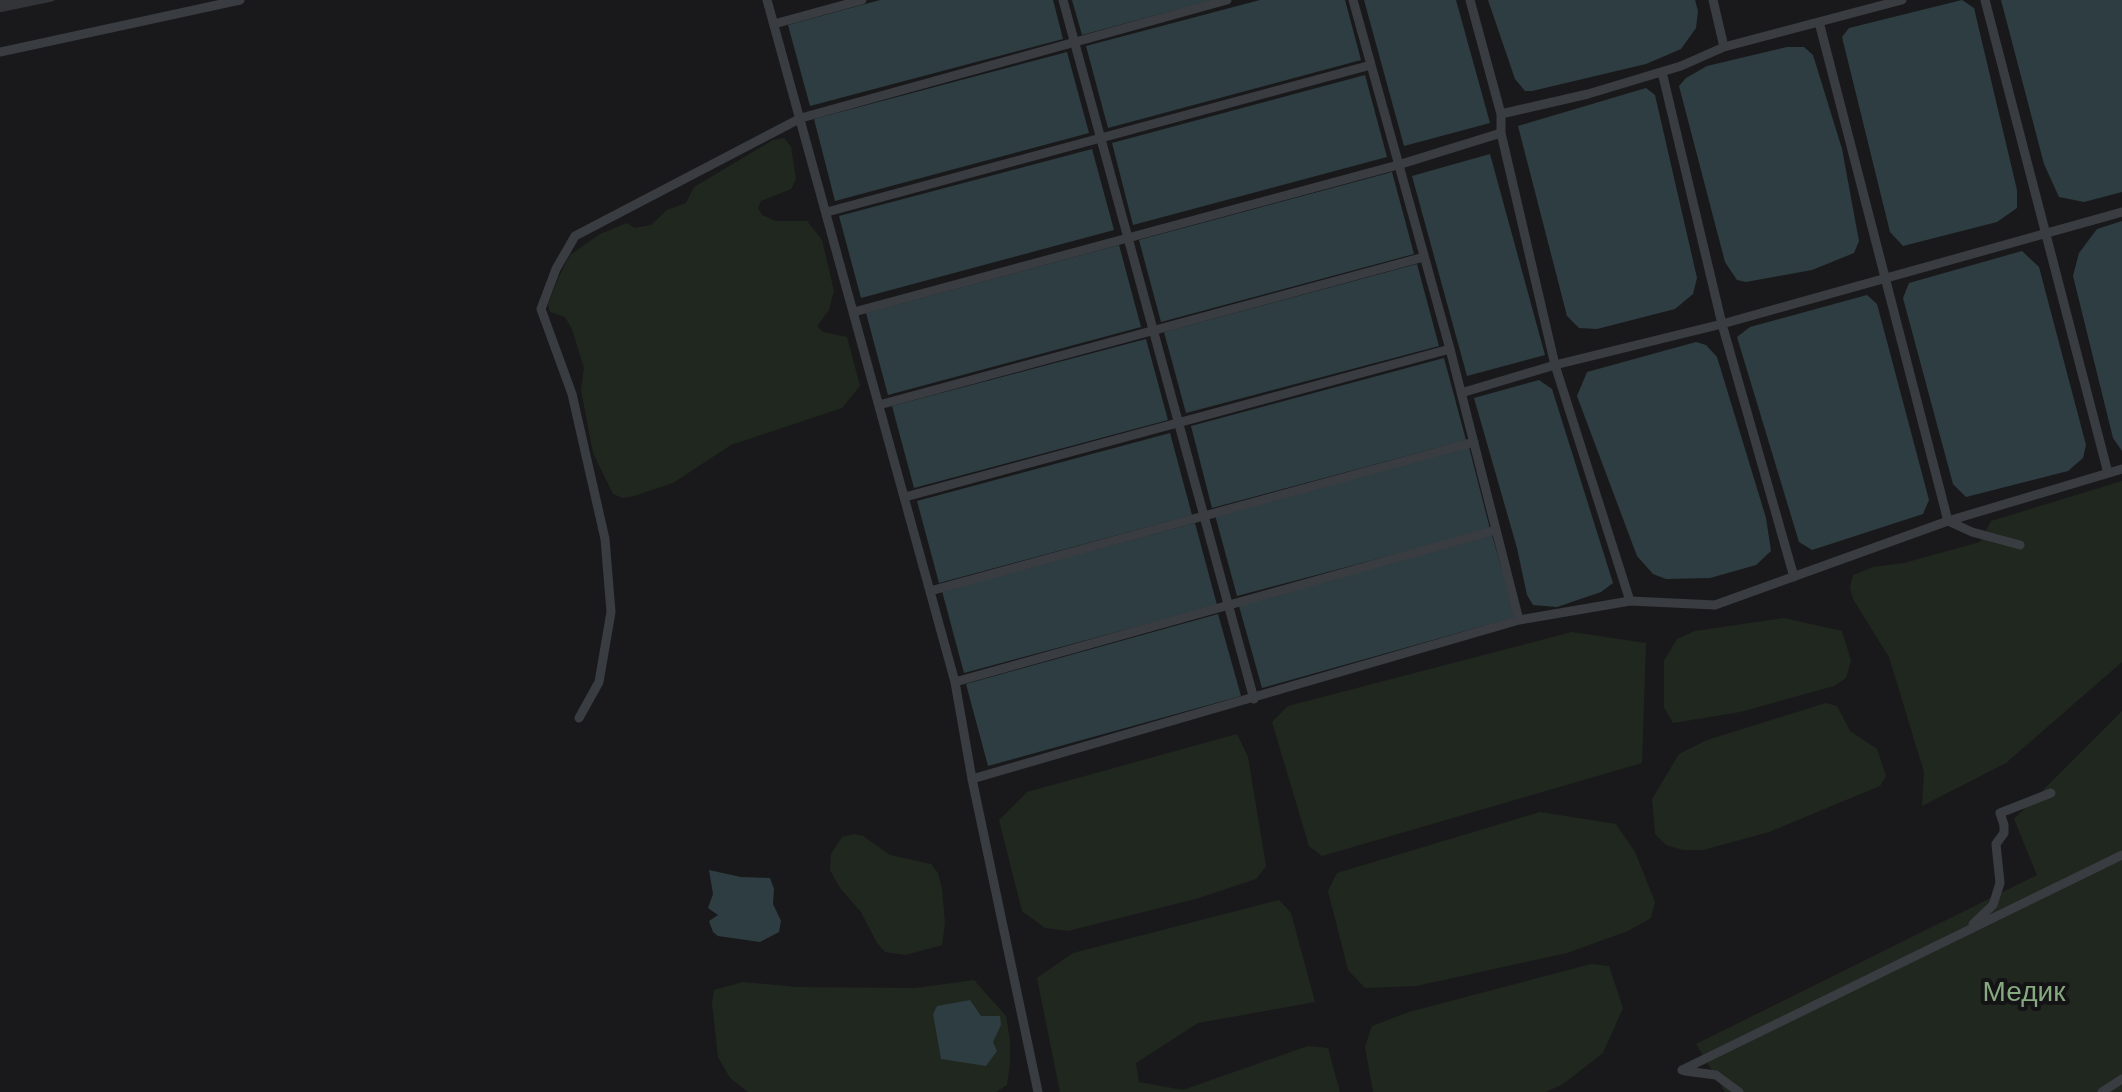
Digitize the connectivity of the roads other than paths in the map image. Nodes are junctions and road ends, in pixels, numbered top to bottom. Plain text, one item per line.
1 (240, 0) edge
2 (767, 0) edge
3 (862, 0) edge
4 (1062, 0) edge
5 (1227, 0) edge
6 (1353, 0) edge
7 (1470, 0) edge
8 (1713, 0) edge
9 (1902, 0) edge
10 (1985, 0) edge
11 (1820, 22) junction
12 (774, 24) junction
13 (1074, 42) junction
14 (1724, 47) junction
15 (0, 52) edge
16 (1371, 65) junction
17 (1662, 72) junction
18 (1500, 114) junction
19 (801, 118) junction
20 (1500, 133) junction
21 (1100, 138) junction
22 (1398, 165) junction
23 (827, 212) junction
24 (2122, 212) edge
25 (2045, 234) junction
26 (1127, 238) junction
27 (1424, 257) junction
28 (1886, 278) junction
29 (854, 312) junction
30 (1722, 324) junction
31 (1153, 332) junction
32 (1450, 349) junction
33 (1555, 364) junction
34 (1460, 393) junction
35 (880, 405) junction
36 (1178, 423) junction
37 (1474, 442) junction
38 (2122, 469) edge
39 (2108, 473) junction
40 (905, 497) junction
41 (1203, 516) junction
42 (1948, 521) junction
43 (1496, 530) junction
44 (2020, 544) dead end
45 (1794, 577) junction
46 (930, 590) junction
47 (1630, 600) junction
48 (1228, 605) junction
49 (1518, 620) junction
50 (956, 682) junction
51 (1254, 699) junction
52 (579, 718) dead end
53 (972, 778) junction
54 (2051, 793) dead end
55 (2122, 855) edge
56 (1963, 933) junction
57 (2122, 1080) edge
58 (1038, 1092) edge
59 (1739, 1092) edge
60 (2102, 1092) edge

1 - 15 lane
2 - 12 lane
3 - 12 lane
4 - 13 lane
5 - 13 lane
6 - 16 lane
7 - 18 lane
8 - 14 lane
9 - 11 lane
10 - 25 lane
11 - 14 lane
11 - 28 lane
12 - 19 lane
13 - 19 lane
13 - 21 lane
14 - 17 lane
16 - 21 lane
16 - 22 lane
17 - 18 lane
17 - 30 lane
18 - 20 lane
19 - 23 lane
19 - 52 lane
20 - 22 lane
20 - 33 lane
21 - 23 lane
21 - 26 lane
22 - 26 lane
22 - 27 lane
23 - 29 lane
24 - 25 lane
25 - 28 lane
25 - 39 lane
26 - 29 lane
26 - 31 lane
27 - 31 lane
27 - 32 lane
28 - 30 lane
28 - 42 lane
29 - 35 lane
30 - 33 lane
30 - 45 lane
31 - 35 lane
31 - 36 lane
32 - 34 lane
32 - 36 lane
33 - 34 lane
33 - 47 lane
34 - 37 lane
35 - 40 lane
36 - 40 lane
36 - 41 lane
37 - 41 lane
37 - 43 lane
38 - 39 lane
39 - 42 lane
40 - 46 lane
41 - 46 lane
41 - 48 lane
42 - 44 lane
42 - 45 lane
43 - 48 lane
43 - 49 lane
45 - 47 lane
46 - 50 lane
47 - 49 lane
48 - 50 lane
48 - 51 lane
49 - 51 lane
50 - 53 lane
51 - 53 lane
53 - 58 lane
54 - 56 lane
55 - 56 lane
56 - 59 lane
57 - 60 lane

